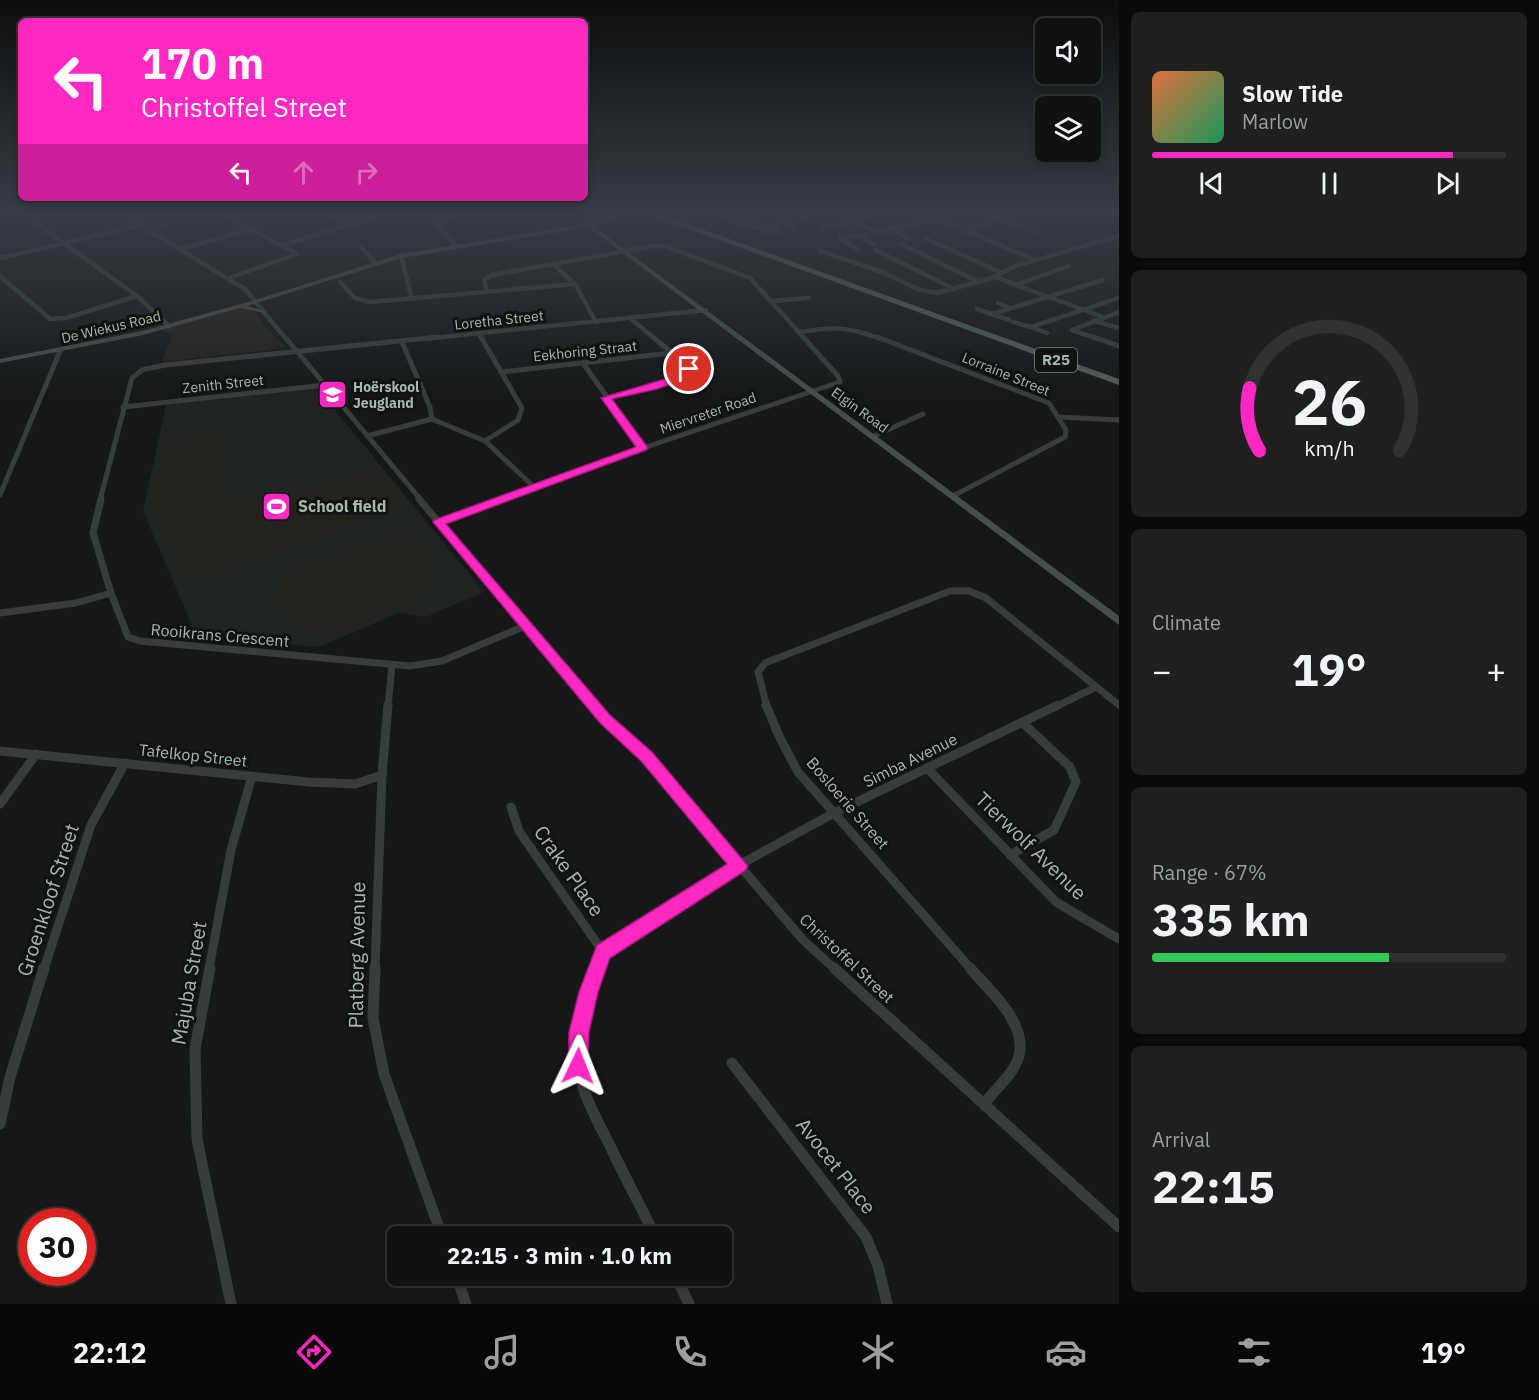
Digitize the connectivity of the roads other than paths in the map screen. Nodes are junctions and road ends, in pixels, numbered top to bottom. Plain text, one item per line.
1 (104, 272) edge
2 (219, 272) edge
3 (247, 272) edge
4 (348, 272) edge
5 (405, 272) edge
6 (514, 272) edge
7 (561, 272) edge
8 (653, 272) edge
9 (734, 272) edge
10 (817, 272) edge
11 (882, 272) edge
12 (920, 272) edge
13 (958, 272) edge
14 (1005, 272) edge
15 (1053, 272) edge
16 (1002, 273) joint
17 (0, 276) edge
18 (995, 277) junction
19 (229, 278) junction
20 (1102, 280) dead end
21 (340, 282) dead end
22 (979, 282) junction
23 (575, 285) junction
24 (1016, 285) junction
25 (954, 289) junction
26 (488, 292) junction
27 (137, 296) junction
28 (1047, 297) junction
29 (808, 298) dead end
30 (1119, 298) edge
31 (412, 299) junction
32 (772, 301) junction
33 (254, 302) junction
34 (998, 303) dead end
35 (234, 307) junction
36 (1010, 308) junction
37 (977, 309) dead end
38 (704, 310) junction
39 (1083, 310) junction
40 (263, 312) junction
41 (1119, 312) edge
42 (992, 314) junction
43 (1103, 317) junction
44 (630, 318) junction
45 (1094, 321) junction
46 (596, 322) junction
47 (169, 326) junction
48 (1031, 327) junction
49 (1119, 328) edge
50 (799, 332) junction
51 (1047, 333) dead end
52 (479, 334) junction
53 (402, 342) junction
54 (1119, 346) edge
55 (60, 351) junction
56 (296, 352) junction
57 (672, 353) junction
58 (0, 361) edge
59 (583, 363) junction
60 (502, 372) junction
61 (1119, 382) edge
62 (325, 385) junction
63 (814, 391) junction
64 (606, 398) junction
65 (123, 407) junction
66 (923, 414) dead end
67 (1059, 417) junction
68 (432, 419) junction
69 (1119, 420) edge
70 (367, 436) junction
71 (875, 436) junction
72 (485, 441) junction
73 (643, 448) junction
74 (3, 482) edge
75 (535, 488) junction
76 (0, 495) edge
77 (954, 495) junction
78 (438, 522) junction
79 (111, 593) junction
80 (0, 614) edge
81 (1119, 616) edge
82 (1119, 621) edge
83 (525, 626) junction
84 (392, 665) junction
85 (1096, 687) junction
86 (1119, 705) edge
87 (1022, 722) junction
88 (0, 751) edge
89 (36, 754) junction
90 (124, 763) junction
91 (927, 768) junction
92 (382, 775) junction
93 (252, 776) junction
94 (0, 804) edge
95 (511, 807) dead end
96 (834, 813) junction
97 (1010, 855) junction
98 (739, 866) junction
99 (1119, 939) edge
100 (603, 952) junction
101 (732, 1063) dead end
102 (984, 1104) junction
103 (0, 1124) edge
104 (438, 1226) edge
105 (650, 1226) edge
106 (1119, 1227) edge
107 (460, 1286) edge
108 (680, 1286) edge
109 (231, 1304) edge
110 (466, 1304) edge
111 (689, 1304) edge
112 (887, 1304) edge

1 - 27 street
2 - 19 street, Christoffel Street
3 - 19 street
4 - 33 street, De Wiekus Road
5 - 31 street
6 - 26 street
7 - 23 street
8 - 38 street, Elgin Road
9 - 32 street
10 - 61 main road, R25
11 - 25 street
12 - 25 street
13 - 22 street
14 - 16 street
15 - 24 street
16 - 18 street
17 - 27 street
18 - 22 street
18 - 24 street
19 - 33 street, Christoffel Street
20 - 28 street
21 - 31 street
22 - 25 street
23 - 26 street
23 - 46 street
24 - 28 street
26 - 31 street
27 - 47 street
28 - 36 street
28 - 39 street
29 - 32 street
30 - 39 street
32 - 50 street
33 - 35 street, De Wiekus Road
33 - 40 street, Christoffel Street
34 - 36 street
35 - 40 street
35 - 47 street, De Wiekus Road
36 - 42 street
37 - 42 street
38 - 44 street, Loretha Street
38 - 63 street, Elgin Road
39 - 43 street
39 - 48 street
40 - 56 street, Christoffel Street
41 - 43 street
42 - 48 street
43 - 45 street
44 - 46 street, Loretha Street
44 - 57 street
45 - 49 street
45 - 54 street
46 - 52 street, Loretha Street
47 - 55 street, De Wiekus Road
48 - 51 street
50 - 63 street, Miervreter Road
50 - 67 street, Lorraine Street
52 - 53 street, Loretha Street
52 - 60 street
53 - 56 street, Loretha Street
53 - 68 street
55 - 58 street, De Wiekus Road
55 - 74 street
56 - 62 street, Christoffel Street
56 - 65 street, Rooikrans Crescent
57 - 59 street, Eekhoring Straat
57 - 64 street
59 - 60 street, Eekhoring Straat
59 - 64 street
60 - 72 street
62 - 65 street, Zenith Street
62 - 70 street, Christoffel Street
63 - 71 street, Elgin Road
63 - 73 street, Miervreter Road
64 - 73 street
65 - 79 street, Rooikrans Crescent
66 - 71 street
67 - 69 street
67 - 77 street, Lorraine Street
68 - 70 street
68 - 72 street
70 - 78 street, Christoffel Street
71 - 77 street, Elgin Road
72 - 75 street
73 - 75 street, Miervreter Road
74 - 76 street
75 - 78 street, Miervreter Road
77 - 81 street, Elgin Road
77 - 82 street, Elgin Road
78 - 83 street, Christoffel Street
79 - 80 street
79 - 84 street, Rooikrans Crescent
83 - 84 street, Rooikrans Crescent
83 - 98 street, Christoffel Street
84 - 92 street, Platberg Avenue
85 - 86 street, Bosloerie Street
85 - 87 street, Simba Avenue
85 - 96 street, Bosloerie Street
87 - 91 street, Simba Avenue
87 - 97 street
88 - 89 street, Tafelkop Street
89 - 90 street, Tafelkop Street
89 - 94 street
90 - 93 street, Tafelkop Street
90 - 103 street, Groenkloof Street
91 - 96 street, Simba Avenue
91 - 97 street, Tierwolf Avenue
92 - 93 street, Tafelkop Street
92 - 104 street, Platberg Avenue
93 - 109 street, Majuba Street
95 - 100 street, Crake Place
96 - 98 street, Simba Avenue
96 - 102 street, Bosloerie Street
97 - 99 street, Tierwolf Avenue
98 - 100 street, Simba Avenue
98 - 102 street, Christoffel Street
100 - 105 street
101 - 112 street, Avocet Place
102 - 106 street, Christoffel Street
107 - 110 street
108 - 111 street

